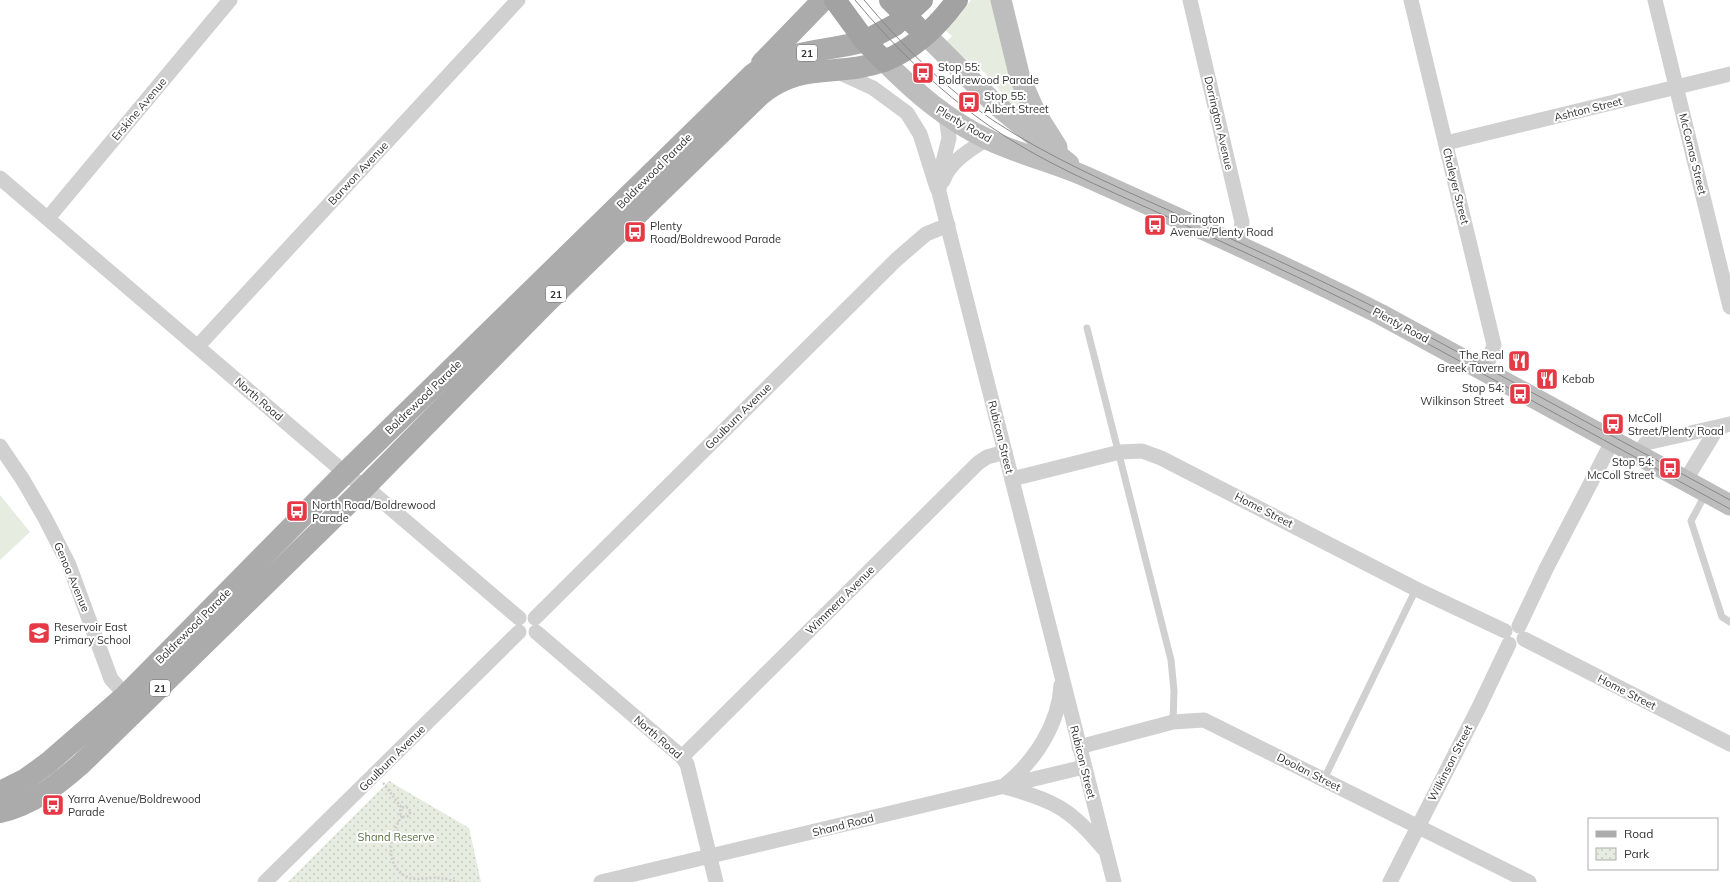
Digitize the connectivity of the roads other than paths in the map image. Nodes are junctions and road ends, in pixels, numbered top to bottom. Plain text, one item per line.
1 (230, 0) edge
2 (518, 0) edge
3 (823, 0) edge
4 (835, 0) edge
5 (890, 0) edge
6 (922, 0) edge
7 (957, 0) edge
8 (1001, 0) edge
9 (1190, 0) edge
10 (1411, 0) edge
11 (1655, 0) edge
12 (906, 16) junction
13 (926, 35) junction
14 (865, 41) junction
15 (884, 61) junction
16 (834, 71) junction
17 (1730, 74) edge
18 (752, 75) junction
19 (1676, 87) junction
20 (877, 90) joint
21 (946, 116) junction
22 (987, 139) junction
23 (1446, 144) junction
24 (1068, 163) junction
25 (1085, 176) junction
26 (0, 178) edge
27 (940, 197) junction
28 (48, 218) junction
29 (948, 225) junction
30 (1239, 246) junction
31 (542, 295) junction
32 (1730, 307) edge
33 (1087, 328) dead end
34 (198, 346) junction
35 (1485, 371) junction
36 (1726, 425) edge
37 (1613, 440) junction
38 (0, 446) edge
39 (1005, 452) junction
40 (1120, 452) junction
41 (1638, 454) junction
42 (345, 473) junction
43 (1012, 480) junction
44 (1685, 481) junction
45 (365, 487) junction
46 (1706, 492) junction
47 (1730, 505) edge
48 (1416, 588) junction
49 (1730, 622) edge
50 (519, 625) junction
51 (536, 625) junction
52 (1521, 632) junction
53 (1507, 637) junction
54 (1060, 672) junction
55 (132, 702) junction
56 (1173, 722) junction
57 (1730, 744) edge
58 (1079, 747) junction
59 (682, 757) junction
60 (1084, 767) junction
61 (1324, 779) junction
62 (1002, 786) junction
63 (0, 792) edge
64 (0, 812) edge
65 (1418, 826) junction
66 (1106, 853) junction
67 (710, 857) junction
68 (265, 882) edge
69 (601, 882) edge
70 (716, 882) edge
71 (1114, 882) edge
72 (1390, 882) edge
73 (1528, 882) edge

1 - 28 street, Erskine Avenue
2 - 34 street, Barwon Avenue
3 - 18 main road
4 - 14 highway, Plenty Road
5 - 12 highway, Plenty Road
6 - 12 highway, 21
7 - 13 highway, 21
8 - 24 main road
9 - 30 street, Dorrington Avenue
10 - 23 street, Chaleyer Street
11 - 19 street, McComas Street
12 - 13 highway, Plenty Road
12 - 14 highway, 21
13 - 15 highway, 21
13 - 24 main road, Plenty Road
14 - 15 highway, Plenty Road
14 - 18 main road, Boldrewood Parade / 21
15 - 16 main road, Boldrewood Parade / 21
15 - 21 main road, Plenty Road
16 - 20 street, Boldrewood Parade
16 - 31 main road, Boldrewood Parade / 21
17 - 19 street, Ashton Street
18 - 31 main road, Boldrewood Parade / 21
19 - 23 street, Ashton Street
19 - 32 street, McComas Street
20 - 27 street, Rubicon Street
21 - 22 main road, Plenty Road
21 - 27 street, Rubicon Street
22 - 25 main road, Plenty Road
22 - 27 street, Rubicon Street
23 - 35 street, Chaleyer Street
24 - 25 main road, Plenty Road
25 - 30 main road, Plenty Road
26 - 28 street, North Road
27 - 29 street, Rubicon Street
28 - 34 street, North Road
29 - 39 street, Rubicon Street
29 - 51 street, Goulburn Avenue
30 - 35 main road, Plenty Road
31 - 42 main road, Boldrewood Parade / 21
31 - 45 main road, Boldrewood Parade / 21
33 - 40 lane
34 - 42 street, North Road
35 - 37 main road, Plenty Road
36 - 41 street
36 - 44 street
37 - 41 main road, Plenty Road
37 - 52 street
38 - 55 street, Genoa Avenue
39 - 43 street, Rubicon Street
39 - 59 street, Wimmera Avenue
40 - 43 street, Home Street
40 - 48 street, Home Street
40 - 56 lane
41 - 44 main road, Plenty Road
42 - 45 street, North Road
42 - 55 main road, Boldrewood Parade / 21
43 - 54 street, Rubicon Street
44 - 46 main road, Plenty Road
45 - 50 street, North Road
45 - 55 main road, Boldrewood Parade / 21
46 - 47 main road, Plenty Road
46 - 49 lane
48 - 53 street, Home Street
48 - 61 lane
50 - 51 street
50 - 68 street, Goulburn Avenue
51 - 59 street, North Road
52 - 53 street
52 - 57 street, Home Street
53 - 65 street, Wilkinson Street
54 - 58 street, Rubicon Street
54 - 62 street, Rubicon Street
55 - 63 main road, Boldrewood Parade / 21
55 - 64 main road, Boldrewood Parade / 21
56 - 58 street, Doolan Street
56 - 61 street, Doolan Street
58 - 60 street, Rubicon Street
59 - 67 street, North Road
60 - 62 street, Shand Road
60 - 66 street, Rubicon Street
61 - 65 street, Doolan Street
62 - 66 street, Rubicon Street
62 - 67 street, Shand Road
65 - 72 street, Wilkinson Street
65 - 73 street, Doolan Street
66 - 71 street, Rubicon Street
67 - 69 street, Shand Road
67 - 70 street, North Road

